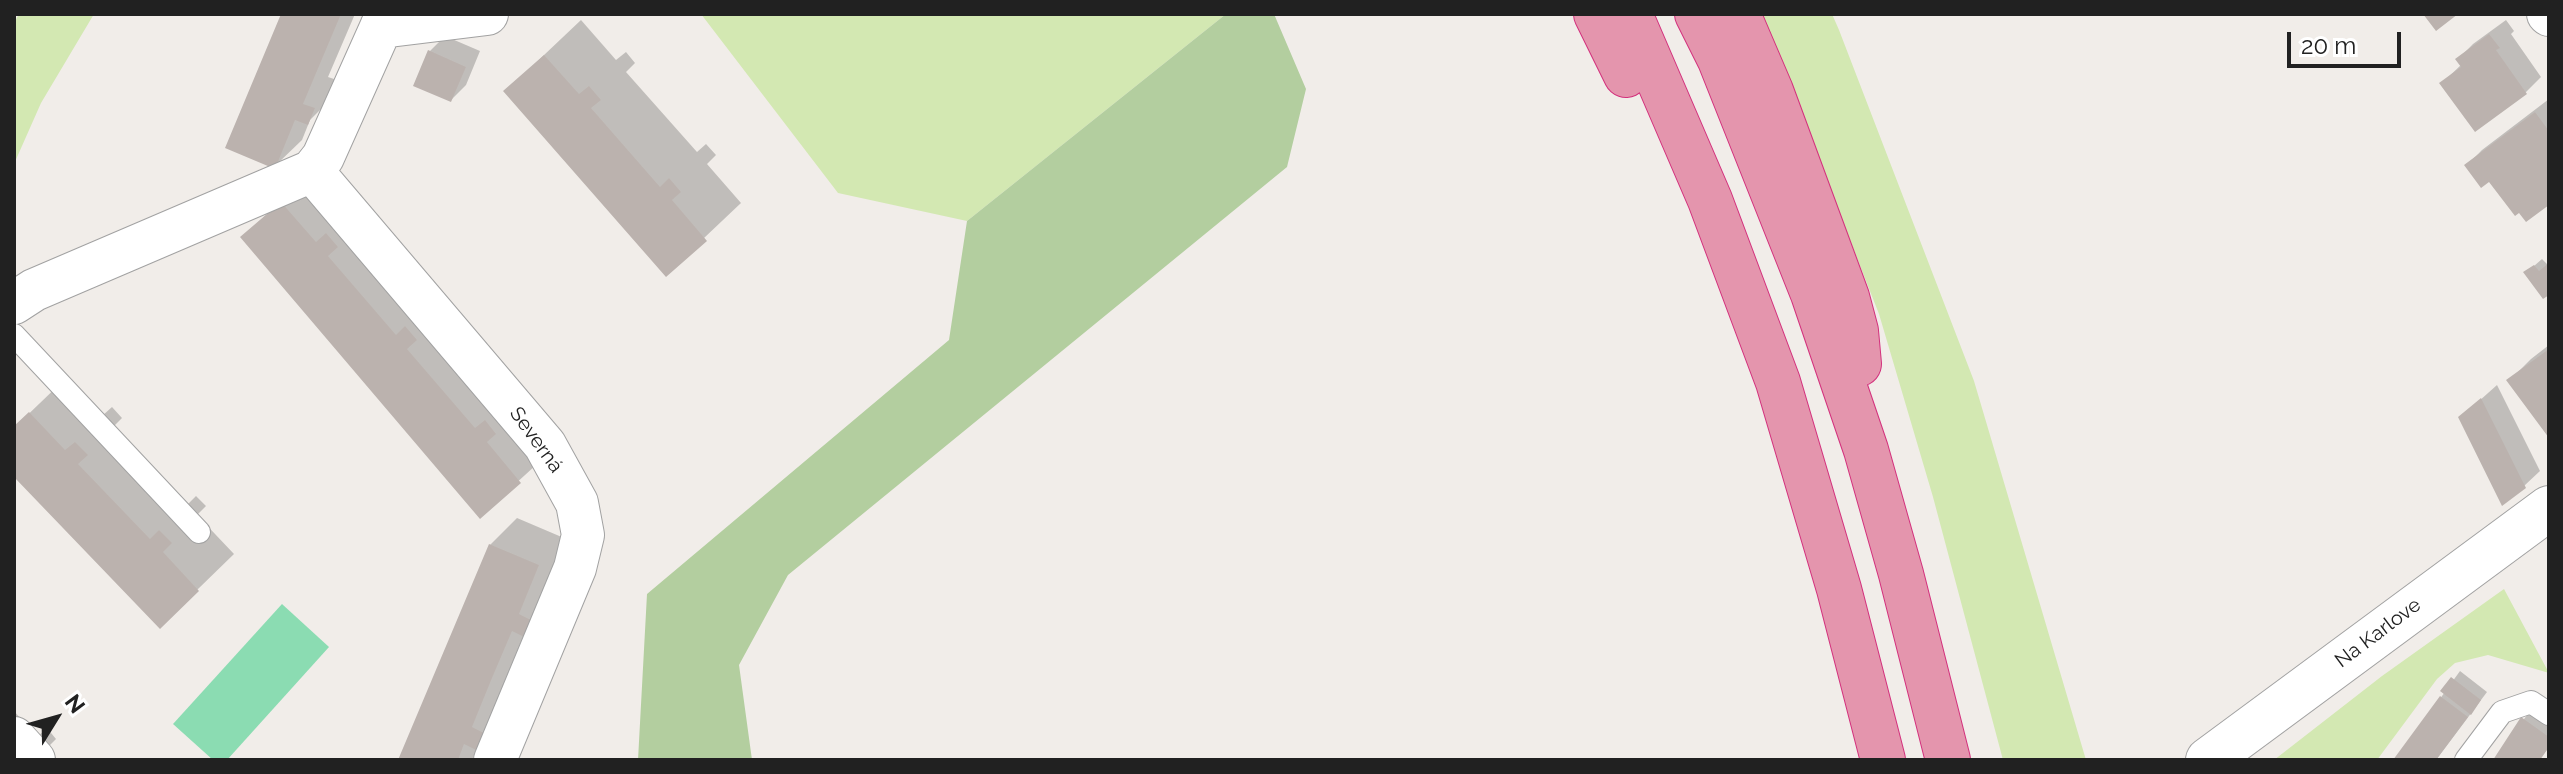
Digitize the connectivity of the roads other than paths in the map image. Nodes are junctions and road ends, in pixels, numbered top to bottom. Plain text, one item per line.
1 (487, 14) edge
2 (1596, 14) edge
3 (1630, 14) edge
4 (1697, 14) edge
5 (1738, 14) edge
6 (384, 20) edge
7 (312, 171) junction
8 (1710, 200) junction
9 (14, 303) edge
10 (14, 335) edge
11 (1866, 450) junction
12 (2549, 508) edge
13 (199, 532) dead end
14 (2549, 714) edge
15 (14, 738) edge
16 (34, 760) edge
17 (495, 760) edge
18 (1883, 760) edge
19 (1948, 760) edge
20 (2208, 760) edge
21 (2466, 760) edge

1 - 6 street
2 - 8 highway
3 - 8 highway
4 - 11 highway
5 - 11 highway
6 - 7 street
7 - 9 street
7 - 17 street, Severná
8 - 18 highway
10 - 13 lane
11 - 19 highway
12 - 20 street, Na Karlove
14 - 21 lane
15 - 16 street

